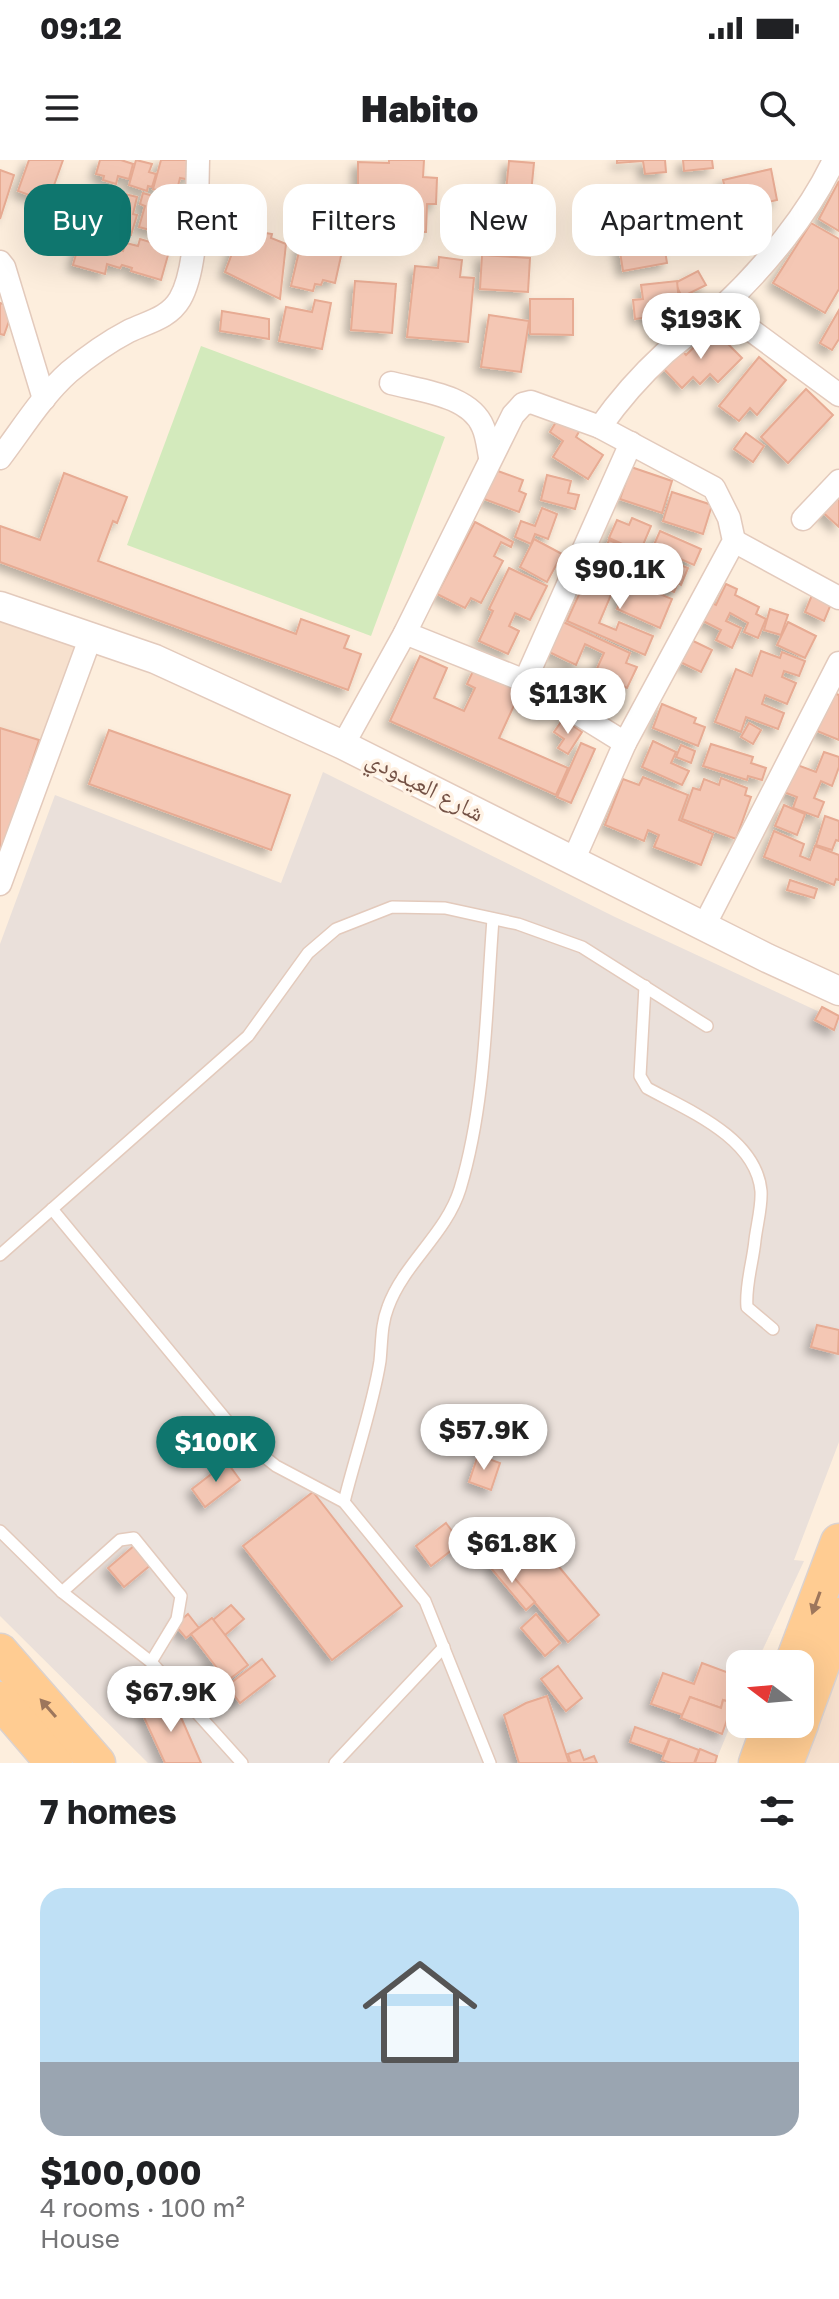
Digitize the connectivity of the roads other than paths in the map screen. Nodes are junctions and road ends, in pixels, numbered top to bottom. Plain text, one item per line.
1 (198, 160) edge
2 (834, 160) edge
3 (0, 262) edge
4 (721, 308) junction
5 (391, 383) dead end
6 (839, 395) edge
7 (44, 399) junction
8 (600, 427) junction
9 (631, 443) junction
10 (490, 457) junction
11 (0, 458) edge
12 (839, 481) edge
13 (803, 519) dead end
14 (734, 541) junction
15 (839, 598) edge
16 (0, 606) edge
17 (405, 633) junction
18 (91, 636) junction
19 (839, 663) edge
20 (525, 681) junction
21 (625, 743) junction
22 (343, 745) junction
23 (573, 861) junction
24 (0, 884) edge
25 (493, 919) junction
26 (704, 926) junction
27 (645, 986) junction
28 (838, 988) edge
29 (707, 1026) dead end
30 (52, 1209) junction
31 (0, 1255) edge
32 (773, 1329) dead end
33 (344, 1502) junction
34 (0, 1531) edge
35 (839, 1542) edge
36 (62, 1592) junction
37 (839, 1616) edge
38 (444, 1647) junction
39 (0, 1652) edge
40 (151, 1662) junction
41 (817, 1676) edge
42 (0, 1700) edge
43 (766, 1738) edge
44 (794, 1738) edge
45 (54, 1763) edge
46 (97, 1763) edge
47 (242, 1763) edge
48 (335, 1763) edge
49 (490, 1763) edge
50 (757, 1763) edge
51 (785, 1763) edge

1 - 7 street
2 - 4 street
3 - 7 street
4 - 6 street
4 - 8 street
5 - 10 street
7 - 11 street
8 - 9 street
8 - 10 street
9 - 14 street
9 - 20 street
10 - 17 street
12 - 13 street
14 - 15 street
14 - 21 street
16 - 18 street, شارع العيدودي
17 - 20 street
17 - 22 street
18 - 22 street, شارع العيدودي
18 - 24 street
19 - 26 street
20 - 21 street
21 - 23 street
22 - 23 street, شارع العيدودي
23 - 26 street, شارع العيدودي
25 - 27 lane
25 - 30 lane
25 - 33 lane
26 - 28 street, شارع العيدودي
27 - 29 lane
27 - 32 lane
30 - 31 lane
30 - 33 lane
33 - 38 lane
34 - 36 lane
35 -> 41 main road
36 - 40 lane
36 - 40 lane
37 - 41 main road
38 - 48 lane
38 - 49 lane
46 -> 39 main road
40 - 47 lane
42 - 45 main road
43 - 50 main road
44 - 51 main road

